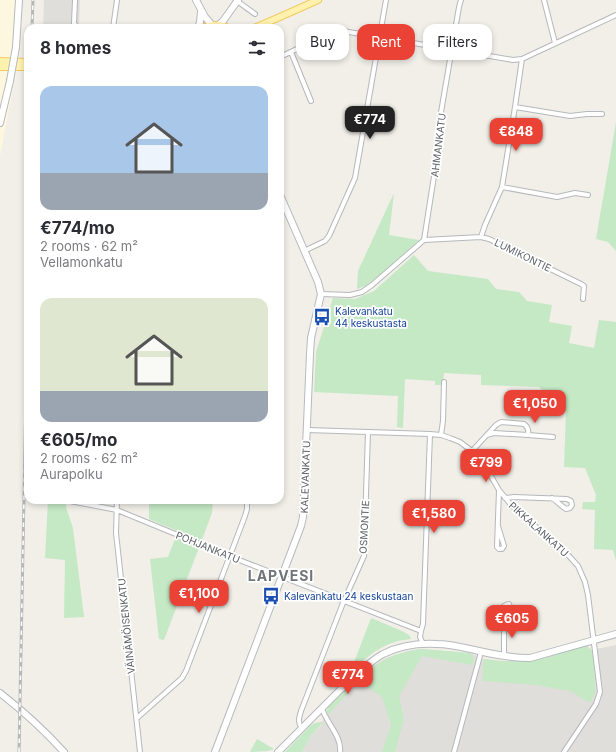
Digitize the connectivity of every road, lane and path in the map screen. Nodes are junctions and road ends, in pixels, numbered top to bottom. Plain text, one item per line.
1 (19, 0) edge
2 (75, 0) edge
3 (117, 0) edge
4 (196, 0) edge
5 (318, 0) edge
6 (386, 0) edge
7 (461, 0) edge
8 (544, 0) edge
9 (238, 1) edge
10 (232, 8) junction
11 (201, 12) junction
12 (255, 14) dead end
13 (616, 15) edge
14 (273, 20) junction
15 (75, 24) edge
16 (114, 24) edge
17 (199, 24) edge
18 (213, 24) edge
19 (217, 24) edge
20 (228, 24) edge
21 (264, 24) edge
22 (266, 24) edge
23 (381, 24) edge
24 (456, 24) edge
25 (357, 33) edge
26 (555, 44) junction
27 (291, 52) junction
28 (284, 55) edge
29 (492, 57) edge
30 (522, 59) junction
31 (375, 60) edge
32 (450, 60) edge
33 (0, 61) edge
34 (24, 62) edge
35 (0, 67) edge
36 (24, 67) edge
37 (6, 98) junction
38 (311, 100) dead end
39 (515, 107) junction
40 (0, 110) edge
41 (602, 114) dead end
42 (0, 123) edge
43 (502, 187) junction
44 (588, 195) dead end
45 (284, 204) edge
46 (481, 237) junction
47 (424, 240) junction
48 (304, 251) junction
49 (321, 294) junction
50 (582, 300) dead end
51 (444, 382) dead end
52 (307, 430) junction
53 (368, 432) junction
54 (430, 434) junction
55 (441, 435) junction
56 (487, 435) junction
57 (528, 435) junction
58 (553, 437) dead end
59 (472, 451) junction
60 (499, 490) junction
61 (505, 498) junction
62 (552, 498) junction
63 (86, 504) edge
64 (117, 504) edge
65 (247, 504) edge
66 (117, 510) junction
67 (498, 526) junction
68 (229, 556) junction
69 (282, 577) junction
70 (344, 600) junction
71 (504, 622) dead end
72 (421, 631) junction
73 (616, 634) edge
74 (594, 640) junction
75 (423, 644) junction
76 (481, 652) junction
77 (504, 656) junction
78 (0, 692) edge
79 (322, 708) junction
80 (137, 718) junction
81 (302, 728) junction
82 (64, 752) edge
83 (140, 752) edge
84 (215, 752) edge
85 (278, 752) edge
86 (340, 752) edge
87 (454, 752) edge
88 (564, 752) edge

1 - 37 main road, bridge
2 - 15 street
3 - 16 street
4 - 11 main road
5 - 14 main road
6 - 23 street
7 - 24 street, AHMANKATU
8 - 26 street
9 - 10 main road
9 - 12 street
10 - 19 main road
10 - 20 main road
11 - 17 main road
11 - 18 main road
13 - 26 street
14 - 21 main road
14 - 22 main road
25 - 27 street
26 - 30 street
27 - 28 street
27 - 38 street
29 - 30 street
30 - 39 street
31 - 48 street
32 - 47 street, AHMANKATU
33 - 34 main road
35 - 36 main road
37 - 40 main road
37 - 42 main road
39 - 41 street
39 - 43 street
43 - 44 street
43 - 46 street
45 - 48 main road, KALEVANKATU
46 - 47 street, LUMIKONTIE
46 - 50 street, LUMIKONTIE
47 - 49 street
48 - 49 main road, KALEVANKATU
49 - 52 main road, KALEVANKATU
51 - 55 street
52 - 53 street, PIKKALANKATU
52 - 69 main road, KALEVANKATU
53 - 54 street, PIKKALANKATU
53 - 70 street, OSMONTIE
54 - 55 street, PIKKALANKATU
54 - 72 street
55 - 59 street, PIKKALANKATU
56 - 57 street
56 - 57 street
56 - 59 street
57 - 58 street
59 - 60 street, PIKKALANKATU
60 - 61 street, PIKKALANKATU
60 - 67 street
61 - 62 street
61 - 74 street, PIKKALANKATU
62 - 62 street
63 - 66 street, POHJANKATU
64 - 66 street, VÄINÄMÖISENKATU
65 - 68 street
66 - 68 street, POHJANKATU
66 - 80 street, VÄINÄMÖISENKATU
67 - 67 street
68 - 69 street, POHJANKATU
68 - 80 street
69 - 70 street, POHJANKATU
69 - 84 main road, KALEVANKATU
70 - 72 street, POHJANKATU
70 - 81 street, OSMONTIE
71 - 77 street
72 - 75 street
73 - 74 main road
74 - 77 main road
74 - 88 street, PIKKALANKATU
75 - 76 main road
75 - 79 main road
76 - 77 main road
76 - 87 street
78 - 82 main road
79 - 81 main road
79 - 86 street
80 - 83 street, VÄINÄMÖISENKATU
81 - 85 main road

